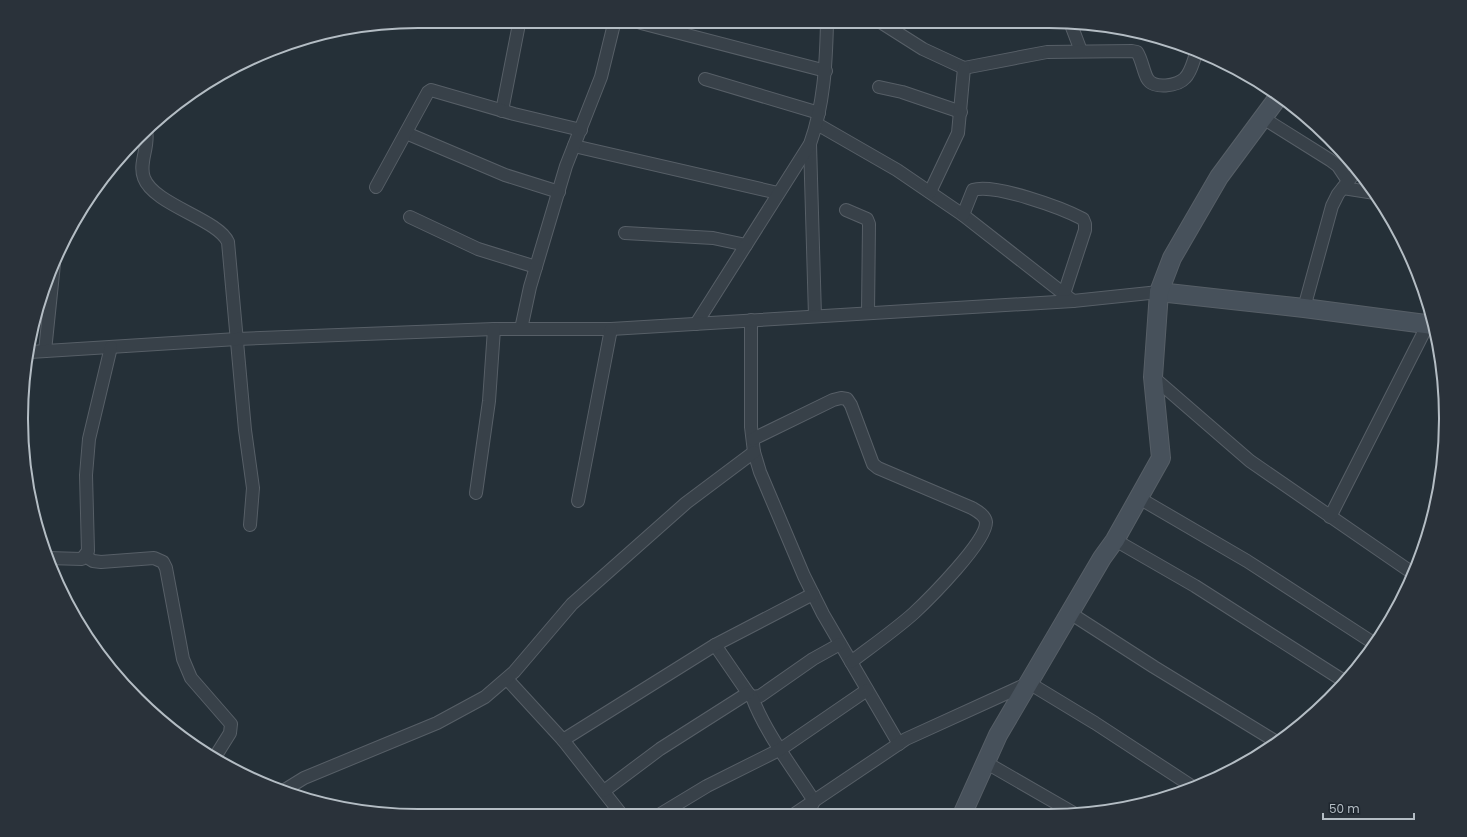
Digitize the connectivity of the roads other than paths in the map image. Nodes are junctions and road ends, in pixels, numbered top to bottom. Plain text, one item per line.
1 (518, 28) edge
2 (613, 28) edge
3 (660, 28) edge
4 (827, 28) edge
5 (890, 28) edge
6 (1073, 29) edge
7 (1081, 51) junction
8 (1195, 57) edge
9 (964, 68) junction
10 (826, 71) junction
11 (705, 79) dead end
12 (879, 87) dead end
13 (1275, 101) edge
14 (502, 111) junction
15 (961, 112) junction
16 (1263, 118) junction
17 (818, 119) junction
18 (581, 130) junction
19 (406, 133) junction
20 (147, 138) edge
21 (810, 144) junction
22 (574, 146) junction
23 (1353, 175) edge
24 (1346, 185) junction
25 (376, 187) dead end
26 (1365, 190) edge
27 (559, 192) junction
28 (930, 192) junction
29 (778, 193) junction
30 (846, 210) dead end
31 (963, 215) junction
32 (410, 217) dead end
33 (625, 233) dead end
34 (746, 245) junction
35 (536, 267) junction
36 (52, 285) edge
37 (1158, 292) junction
38 (1069, 297) junction
39 (1304, 308) junction
40 (868, 313) junction
41 (815, 316) junction
42 (751, 320) junction
43 (696, 324) junction
44 (1427, 324) edge
45 (494, 329) junction
46 (521, 329) junction
47 (611, 329) junction
48 (1428, 329) edge
49 (237, 339) junction
50 (111, 347) junction
51 (46, 351) junction
52 (34, 352) edge
53 (1153, 377) junction
54 (753, 439) junction
55 (754, 452) junction
56 (476, 493) dead end
57 (1139, 498) junction
58 (578, 501) dead end
59 (1330, 517) junction
60 (250, 524) dead end
61 (1115, 540) junction
62 (86, 556) junction
63 (54, 558) edge
64 (1408, 570) edge
65 (813, 594) junction
66 (1070, 613) junction
67 (1369, 640) edge
68 (840, 644) junction
69 (715, 645) junction
70 (851, 662) junction
71 (1340, 678) edge
72 (507, 679) junction
73 (1029, 683) junction
74 (868, 690) junction
75 (750, 695) junction
76 (1271, 739) edge
77 (563, 740) junction
78 (899, 744) junction
79 (781, 750) junction
80 (217, 753) edge
81 (985, 762) junction
82 (1188, 783) edge
83 (290, 787) edge
84 (604, 791) junction
85 (814, 801) junction
86 (1065, 808) edge
87 (618, 809) edge
88 (669, 809) edge
89 (802, 809) edge
90 (810, 809) edge
91 (965, 809) edge

1 - 14 street
2 - 18 street
3 - 10 street
4 - 10 street
5 - 9 street
6 - 7 street
7 - 8 street
7 - 9 street
9 - 15 street
10 - 17 street
11 - 17 street
12 - 15 street
13 - 16 street
14 - 18 street
14 - 19 street
15 - 28 street
16 - 24 street
16 - 37 street
17 - 21 street
17 - 28 street
18 - 22 street
19 - 25 street
19 - 27 street
20 - 49 street
21 - 29 street
21 - 41 street
22 - 27 street
22 - 29 street
23 - 24 street
24 - 26 street
24 - 39 street
27 - 35 street
28 - 31 street
29 - 34 street
30 - 40 street
31 - 38 street
31 - 38 street
32 - 35 street
33 - 34 street
34 - 43 street
35 - 46 street
36 - 51 street
37 - 38 street
37 - 39 street
37 - 53 street
38 - 40 street
39 - 44 street
40 - 41 street
41 - 42 street
42 - 43 street
42 - 54 street
43 - 47 street
45 - 46 street
45 - 49 street
45 - 56 street
46 - 47 street
47 - 58 street
48 - 59 street
49 - 50 street
49 - 60 street
50 - 51 street
50 - 62 street
51 - 52 street
53 - 57 street
53 - 59 street
54 - 55 street
54 - 70 street
55 - 65 street
55 - 72 street
57 - 61 street
57 - 67 street
59 - 64 street
61 - 66 street
61 - 71 street
62 - 63 street
62 - 80 street
65 - 68 street
65 - 69 street
66 - 73 street
66 - 76 street
68 - 70 street
68 - 75 street
69 - 75 street
69 - 77 street
70 - 74 street
72 - 77 street
72 - 83 street
73 - 78 street
73 - 81 street
73 - 82 street
74 - 78 street
74 - 79 street
75 - 79 street
75 - 84 street
77 - 84 street
78 - 85 street
79 - 85 street
79 - 88 street
81 - 86 street
81 - 91 street
84 - 87 street
85 - 89 street
85 - 90 street

